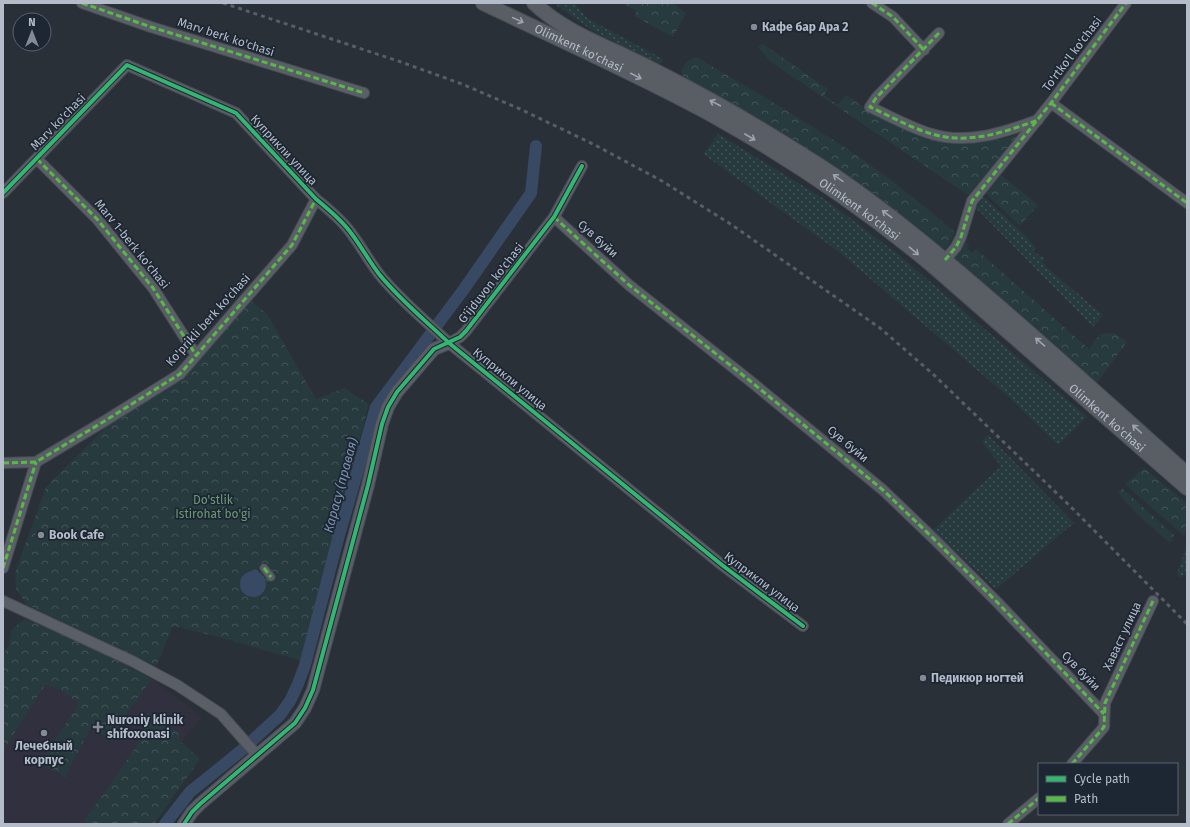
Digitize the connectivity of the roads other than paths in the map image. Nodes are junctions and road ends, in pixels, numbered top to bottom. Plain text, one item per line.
1 (82, 3) edge
2 (483, 3) edge
3 (534, 3) edge
4 (872, 3) edge
5 (1126, 3) edge
6 (939, 33) dead end
7 (924, 50) junction
8 (127, 65) joint
9 (364, 93) dead end
10 (1051, 103) junction
11 (1038, 120) junction
12 (37, 159) junction
13 (582, 166) dead end
14 (3, 193) edge
15 (316, 199) junction
16 (1187, 203) edge
17 (554, 217) junction
18 (945, 260) junction
19 (445, 339) junction
20 (196, 355) junction
21 (36, 462) junction
22 (3, 463) edge
23 (1187, 474) edge
24 (1187, 488) edge
25 (3, 568) edge
26 (264, 568) dead end
27 (271, 577) dead end
28 (1153, 601) dead end
29 (3, 602) edge
30 (803, 626) dead end
31 (1104, 714) junction
32 (256, 754) junction
33 (1073, 763) edge
34 (1038, 799) edge
35 (184, 824) edge
36 (1008, 824) edge

1 - 9 street, Marv berk ko'chasi
2 -> 24 main road, Olimkent ko'chasi
18 -> 3 main road, Olimkent ko'chasi
4 - 7 street
5 - 10 street, To'rtko'l ko'chasi
6 - 7 street
7 - 11 street
8 - 12 street, Marv ko'chasi
8 - 15 street, Куприкли улица
10 - 11 street, To'rtko'l ko'chasi
10 - 16 street
11 - 18 street, To'rtko'l ko'chasi
12 - 14 street, Marv ko'chasi
12 - 20 street, Marv 1-berk ko'chasi
13 - 17 street, G'ijduvon ko'chasi
15 - 19 street, Куприкли улица
15 - 20 street, Ko'prikli berk ko'chasi
17 - 19 street, G'ijduvon ko'chasi
17 - 31 street, Сув буйи
23 -> 18 main road, Olimkent ko'chasi
19 - 30 street, Куприкли улица
19 - 32 street, G'ijduvon ko'chasi
20 - 21 street, Ko'prikli berk ko'chasi
21 - 22 street, Ko'prikli berk ko'chasi
21 - 25 street
26 - 27 street
28 - 31 street, Хаваст улица
29 - 32 street
31 - 33 street, Хаваст улица
32 - 35 street, G'ijduvon ko'chasi
34 - 36 street

